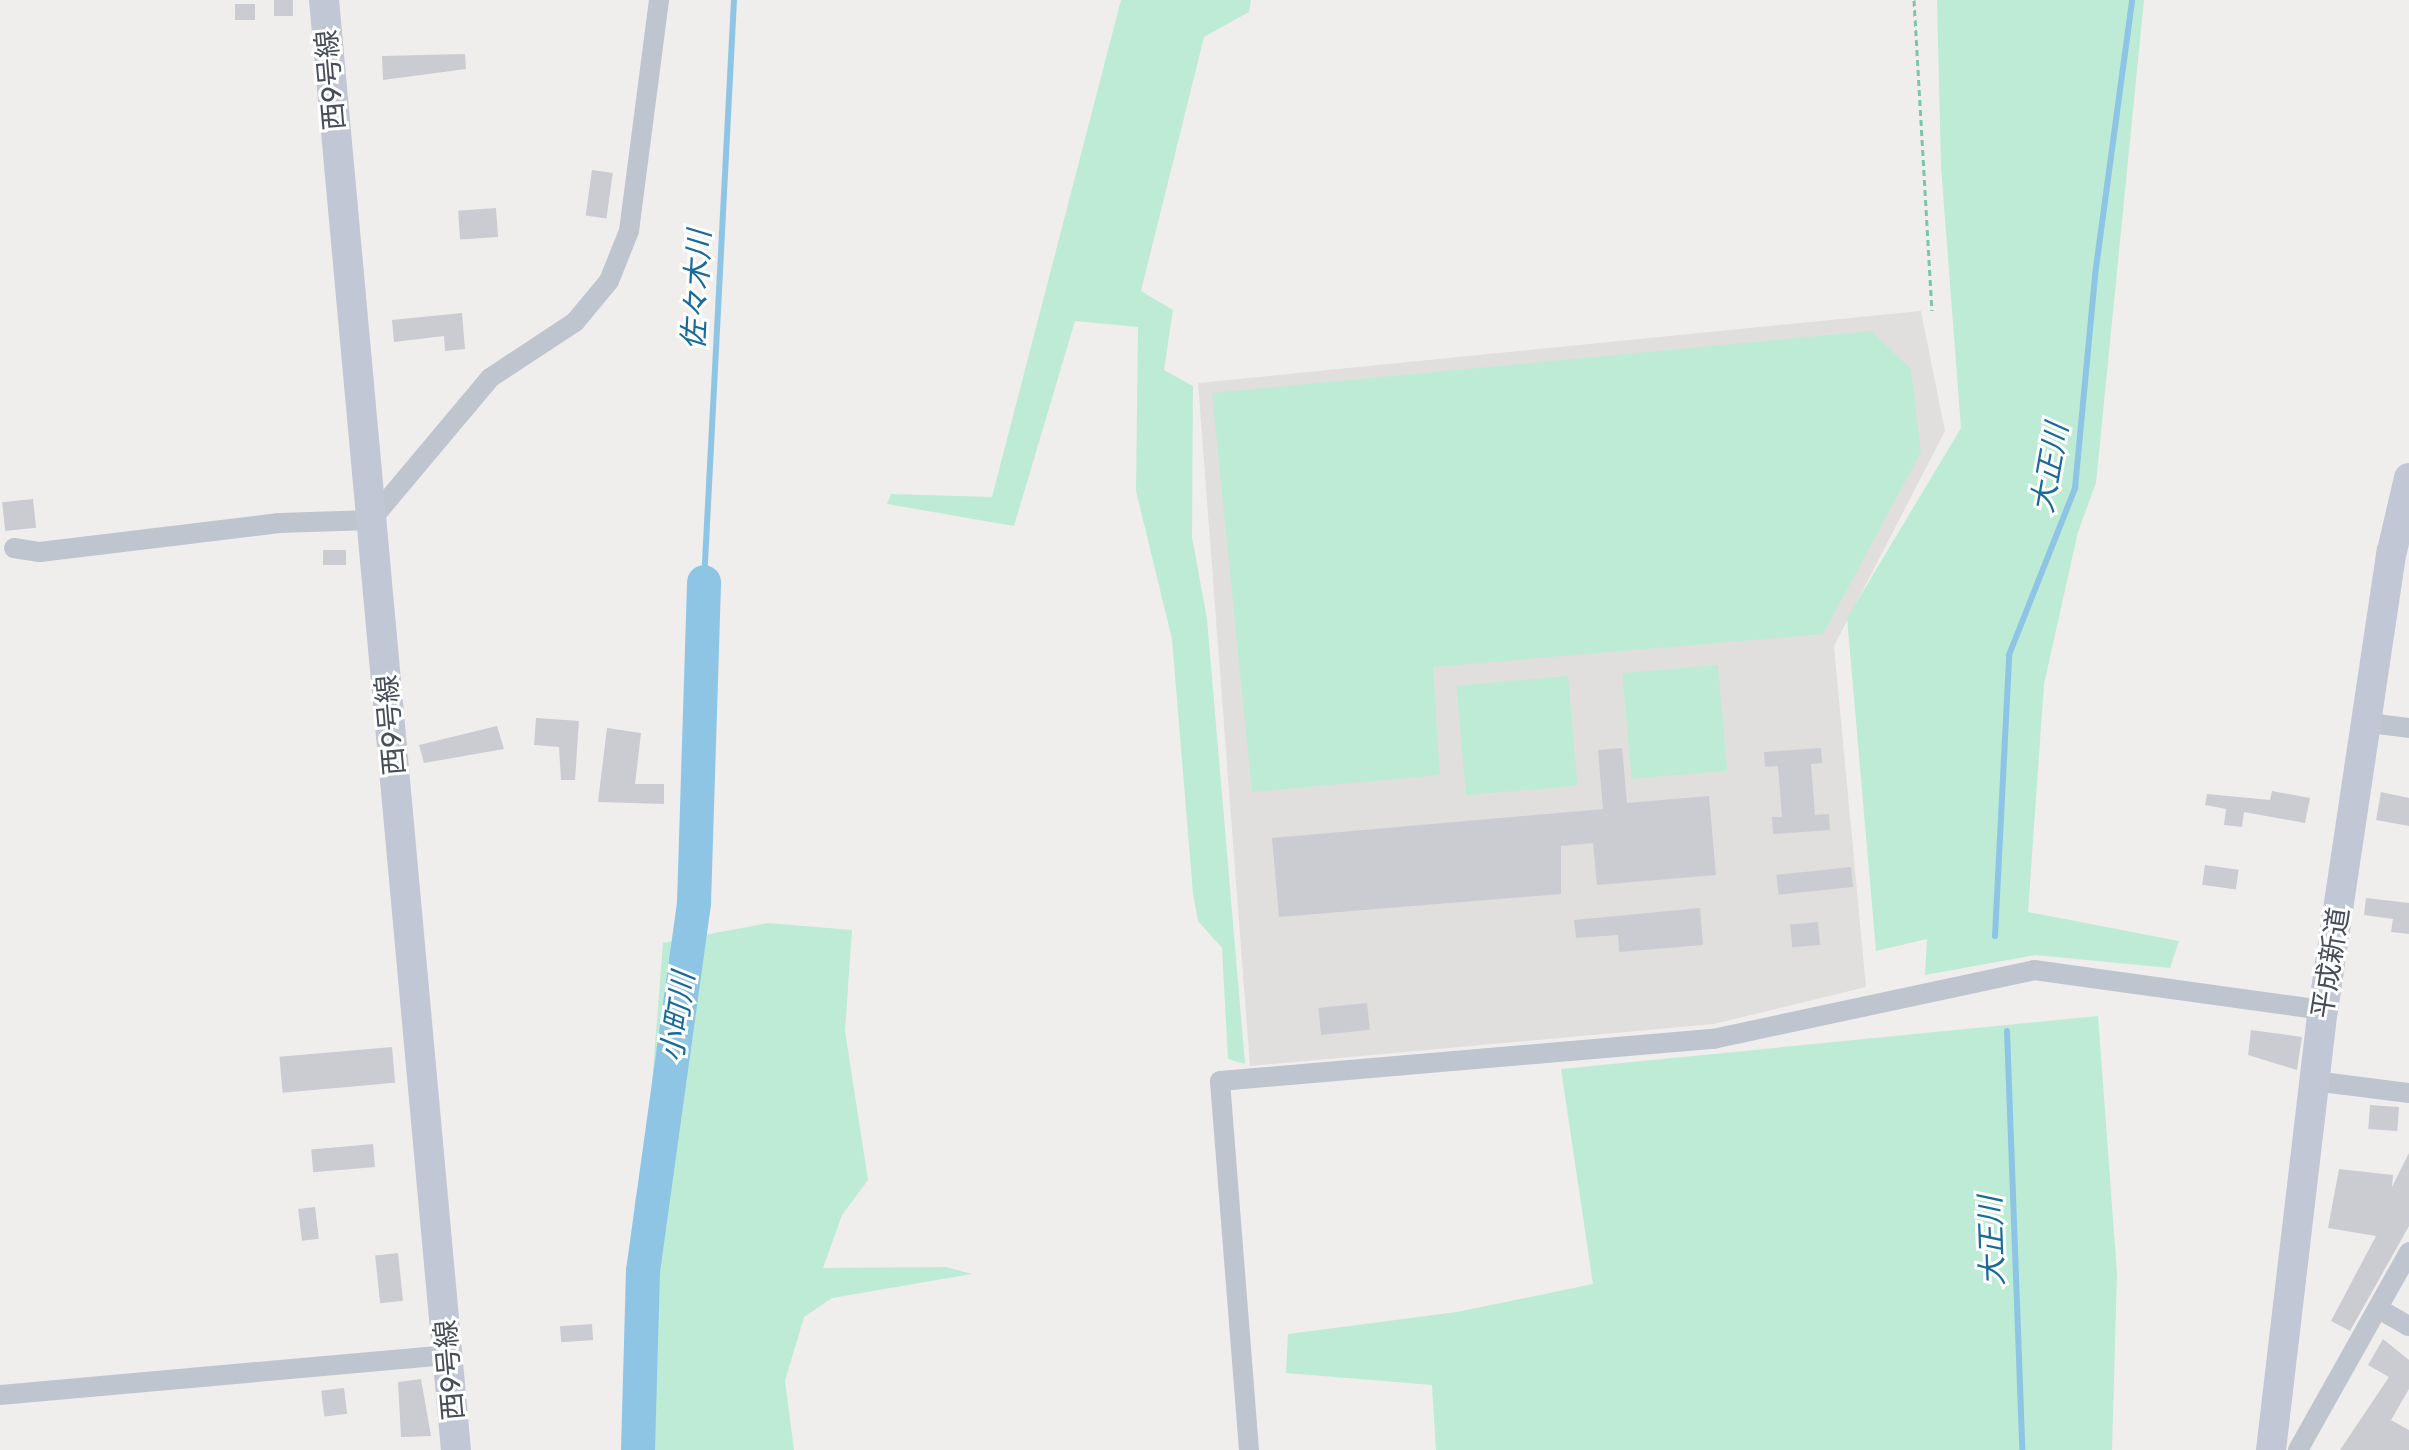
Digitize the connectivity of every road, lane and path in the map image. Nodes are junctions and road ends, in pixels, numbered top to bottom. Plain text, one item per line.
1 (324, 0) edge
2 (659, 0) edge
3 (1914, 0) edge
4 (1932, 310) dead end
5 (2409, 478) edge
6 (371, 520) junction
7 (14, 548) dead end
8 (2369, 723) junction
9 (2409, 728) edge
10 (2323, 1010) junction
11 (2314, 1081) junction
12 (2409, 1093) edge
13 (2409, 1252) edge
14 (2379, 1309) junction
15 (2409, 1326) edge
16 (449, 1355) junction
17 (0, 1395) edge
18 (456, 1450) edge
19 (1249, 1450) edge
20 (2271, 1450) edge
21 (2298, 1450) edge

1 - 6 street, 西9号線
2 - 6 street
3 - 4 path
5 - 8 street, 平成新道
6 - 7 street
6 - 16 street, 西9号線
8 - 9 street
8 - 10 street, 平成新道
10 - 11 street, 平成新道
10 - 19 street
11 - 12 street
11 - 20 street, 平成新道
13 - 14 street
14 - 15 street
14 - 21 street
16 - 17 street
16 - 18 street, 西9号線

